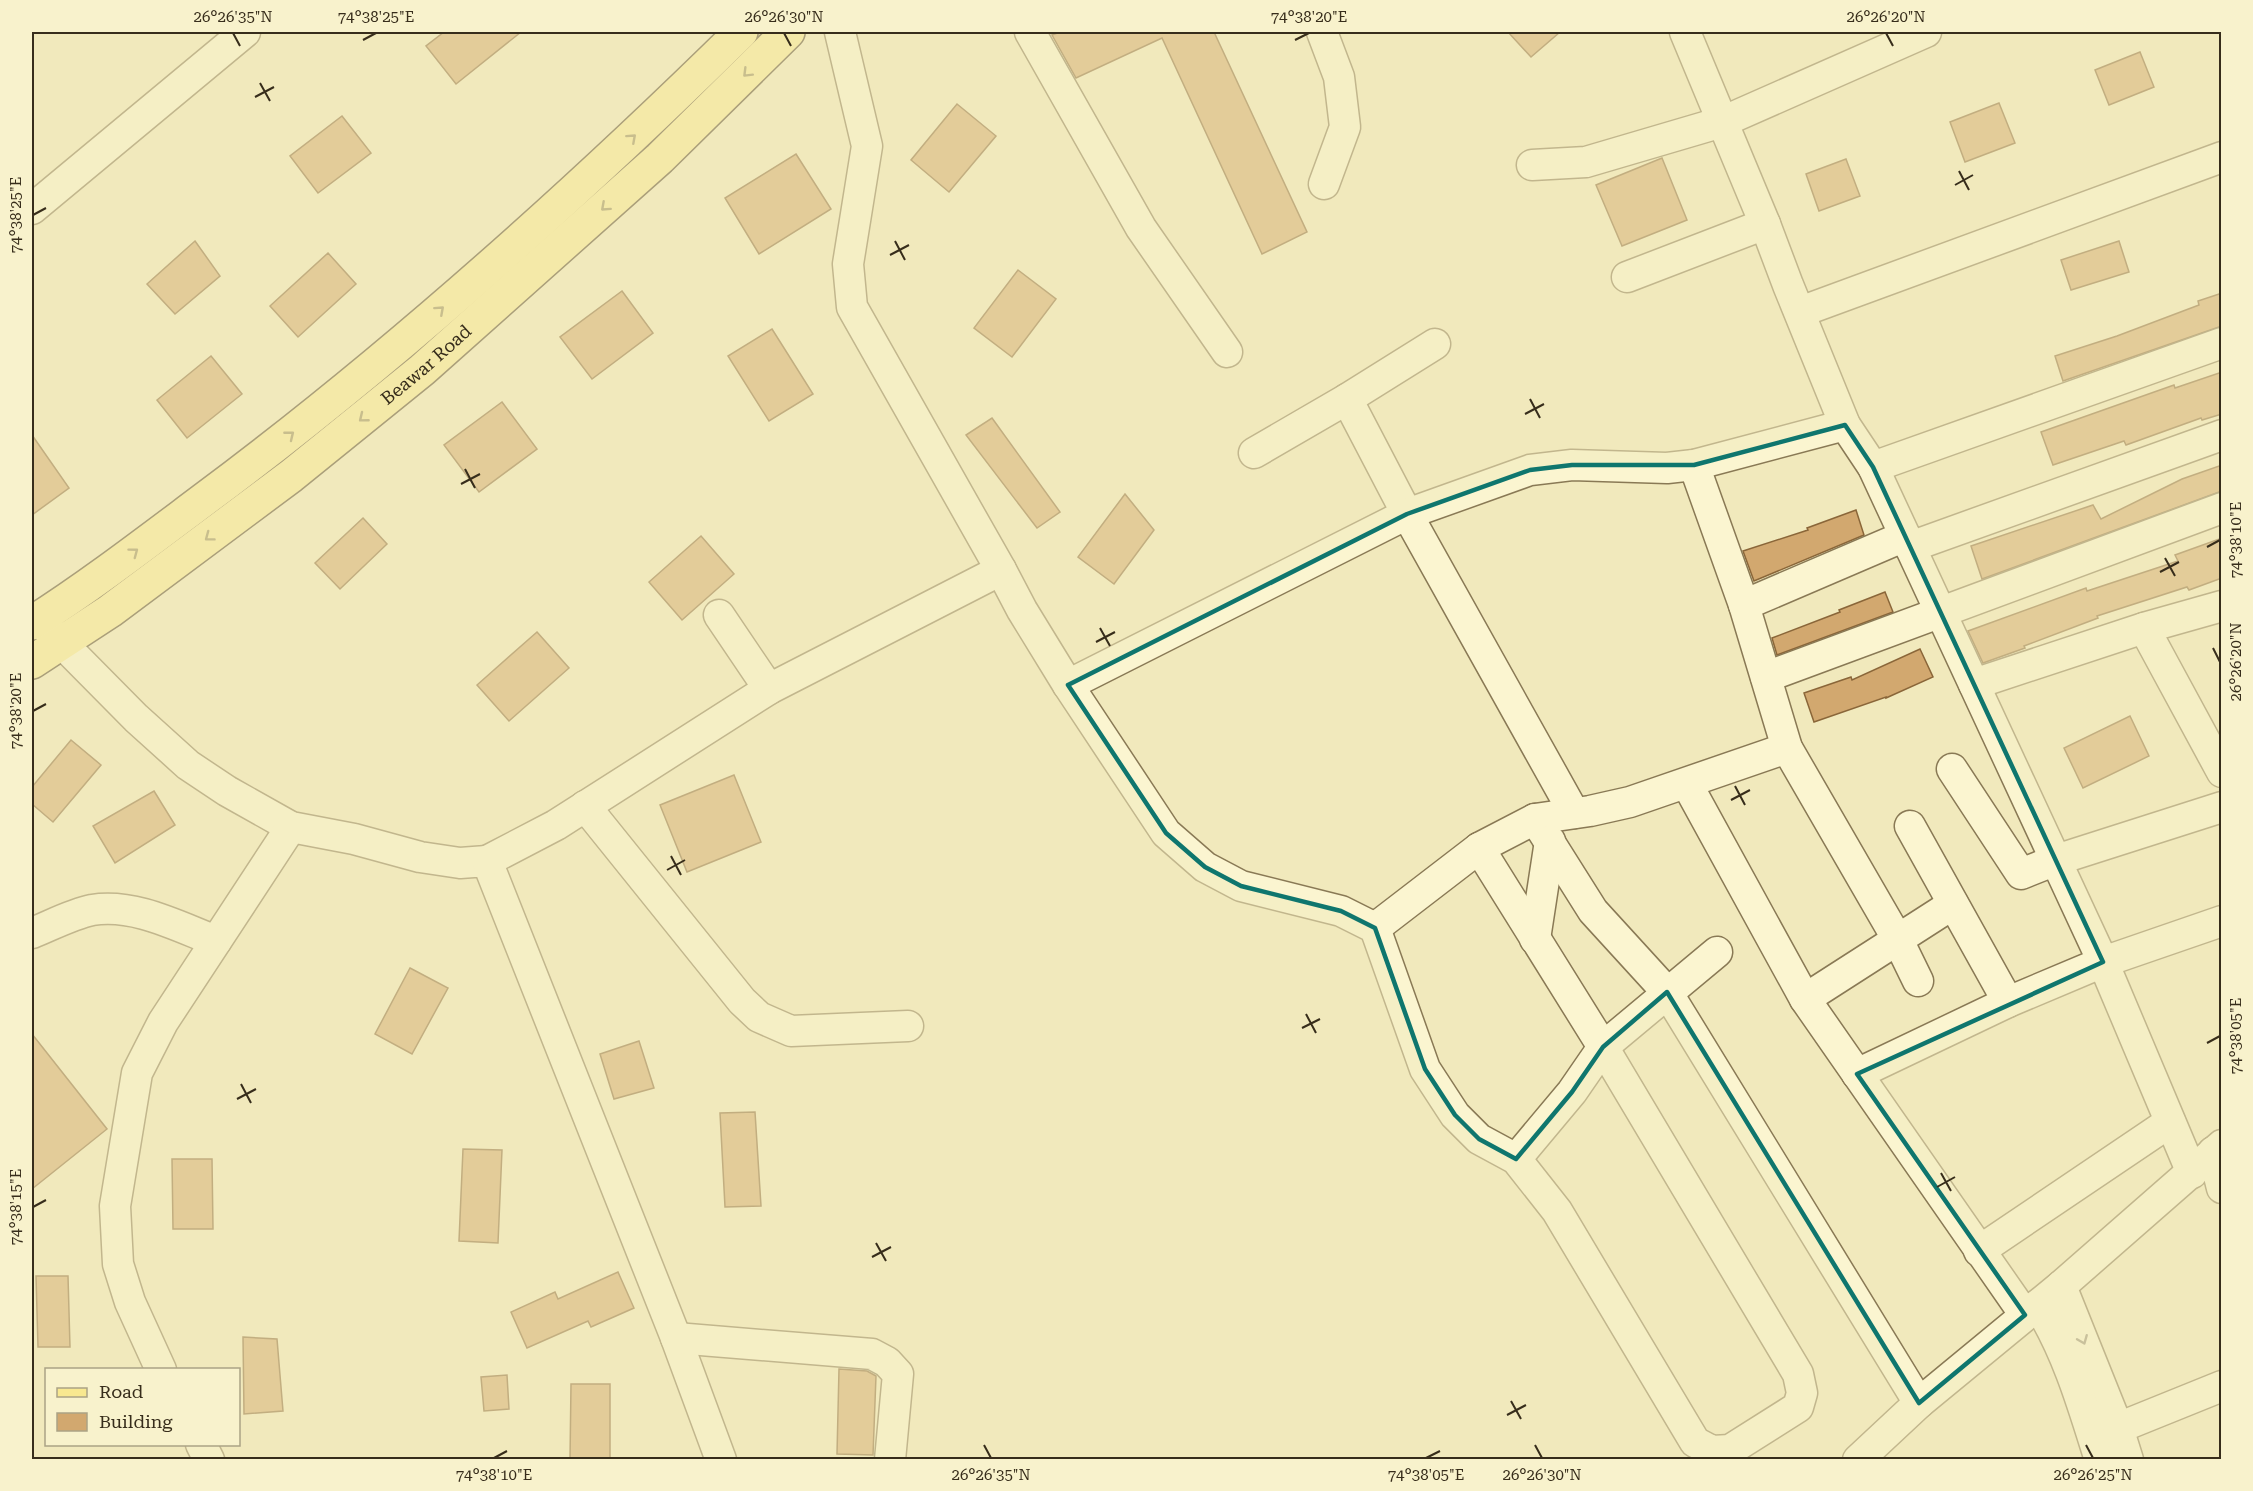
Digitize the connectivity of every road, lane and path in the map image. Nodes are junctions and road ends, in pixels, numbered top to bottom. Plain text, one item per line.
1 (245, 32) edge
2 (741, 32) edge
3 (788, 32) edge
4 (840, 32) edge
5 (1030, 32) edge
6 (1322, 32) edge
7 (1926, 32) edge
8 (1693, 34) edge
9 (1722, 122) junction
10 (2221, 158) edge
11 (1532, 165) dead end
12 (1324, 184) dead end
13 (32, 209) edge
14 (1765, 224) junction
15 (1627, 277) dead end
16 (1800, 312) junction
17 (2222, 343) edge
18 (1435, 344) dead end
19 (1227, 352) dead end
20 (1347, 399) junction
21 (1845, 424) junction
22 (2222, 435) edge
23 (1254, 453) dead end
24 (1695, 465) junction
25 (1873, 467) junction
26 (2222, 508) edge
27 (1407, 514) junction
28 (1908, 541) junction
29 (1001, 570) junction
30 (1744, 605) junction
31 (2222, 606) edge
32 (1941, 612) junction
33 (719, 615) dead end
34 (35, 621) edge
35 (86, 626) junction
36 (2144, 628) junction
37 (32, 662) edge
38 (1766, 677) junction
39 (1974, 684) junction
40 (1068, 685) junction
41 (769, 689) junction
42 (1787, 748) junction
43 (1952, 768) dead end
44 (2222, 772) edge
45 (1687, 784) junction
46 (2222, 807) edge
47 (1582, 812) junction
48 (573, 814) junction
49 (1910, 826) dead end
50 (291, 827) junction
51 (1543, 830) junction
52 (1479, 848) junction
53 (2056, 860) junction
54 (487, 861) junction
55 (1953, 904) junction
56 (2222, 921) edge
57 (1375, 928) junction
58 (32, 933) edge
59 (1535, 939) junction
60 (1898, 940) junction
61 (216, 941) junction
62 (1717, 952) dead end
63 (2103, 962) junction
64 (1918, 981) dead end
65 (1667, 992) junction
66 (1805, 999) junction
67 (2008, 1002) junction
68 (908, 1026) dead end
69 (1603, 1047) junction
70 (1857, 1074) junction
71 (2170, 1122) junction
72 (2217, 1148) edge
73 (1516, 1159) junction
74 (2192, 1173) junction
75 (2222, 1188) edge
76 (1979, 1251) junction
77 (2061, 1286) junction
78 (2019, 1321) junction
79 (676, 1338) junction
80 (159, 1368) edge
81 (2222, 1386) edge
82 (1919, 1403) junction
83 (2118, 1428) junction
84 (202, 1446) edge
85 (209, 1460) edge
86 (722, 1460) edge
87 (890, 1460) edge
88 (1858, 1460) edge
89 (2100, 1460) edge
90 (2128, 1460) edge

1 - 13 street
34 -> 2 main road, Beawar Road
3 -> 35 main road, Beawar Road
4 - 29 street
5 - 19 street
6 - 12 street
7 - 9 street
8 - 9 street
9 - 11 street
9 - 14 street
10 - 16 street
14 - 15 street
14 - 16 street
16 - 21 street
17 - 25 street
18 - 20 street
20 - 23 street
20 - 27 street
21 - 24 street
21 - 25 street
22 - 28 street
24 - 27 street
24 - 30 street
25 - 28 street
26 - 32 street
27 - 40 street
27 - 47 street
28 - 30 street
28 - 32 street
29 - 40 street
29 - 41 street
30 - 38 street
31 - 36 street
32 - 38 street
32 - 39 street
33 - 41 street
34 - 35 street
35 - 37 main road, Beawar Road
35 - 50 street
36 - 39 street
36 - 44 street
38 - 42 street
39 - 53 street
40 - 57 street
41 - 48 street
42 - 45 street
42 - 60 street
43 - 53 street
45 - 47 street
45 - 66 street
46 - 53 street
47 - 51 street
48 - 54 street
48 - 68 street
49 - 55 street
50 - 54 street
50 - 61 street
51 - 52 street
51 - 59 street
51 - 65 street
52 - 57 street
52 - 59 street
53 - 63 street
54 - 79 street
55 - 60 street
55 - 67 street
56 - 63 street
57 - 73 street
58 - 61 street
59 - 69 street
60 - 64 street
60 - 66 street
61 - 80 street
62 - 65 street
63 - 67 street
63 - 71 street
65 - 69 street
65 - 82 street
66 - 70 street
67 - 70 street
69 - 73 street
69 - 73 street
70 - 76 street
71 - 74 street
71 - 76 street
72 - 74 street
72 - 75 street
74 - 77 street
76 - 78 street
77 - 78 street
77 -> 83 street
78 - 82 street
78 - 89 street
79 - 86 street
79 - 87 street
81 - 83 street
82 - 88 street
83 - 90 street
84 - 85 street

